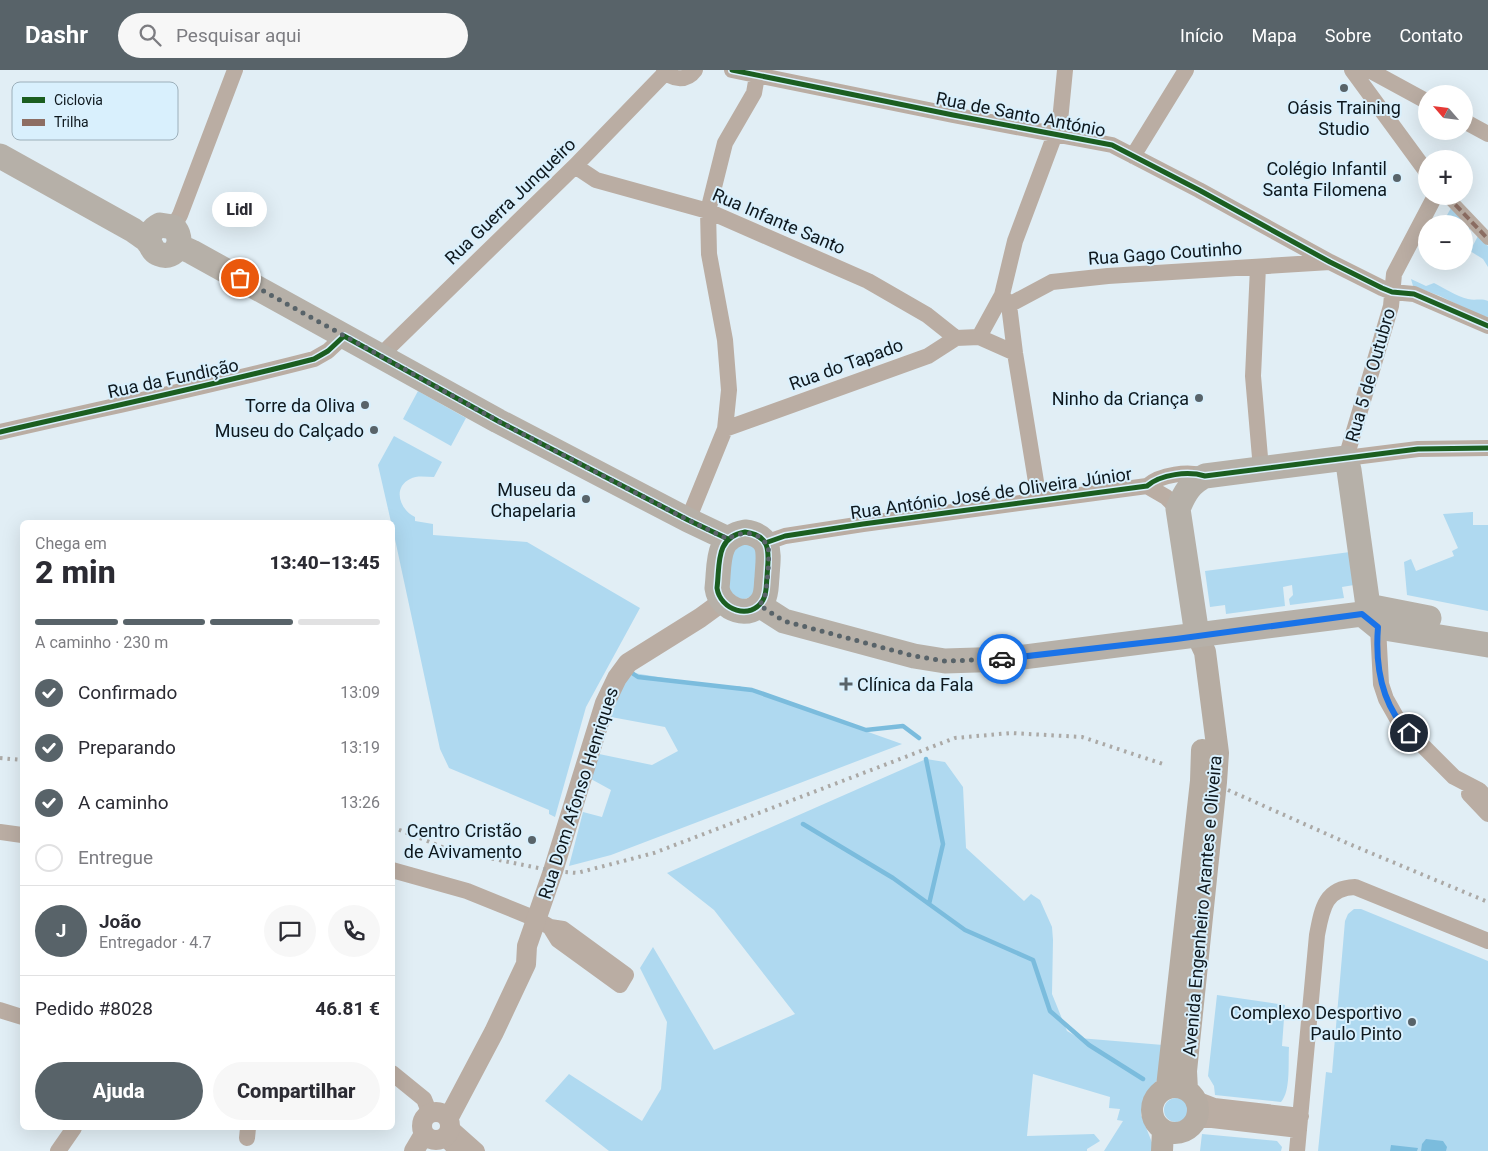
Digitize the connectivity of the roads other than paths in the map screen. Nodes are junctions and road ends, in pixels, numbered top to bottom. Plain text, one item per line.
1 (235, 70) edge
2 (696, 70) edge
3 (732, 70) edge
4 (1065, 70) edge
5 (1186, 70) edge
6 (1352, 70) edge
7 (1369, 70) edge
8 (665, 71) edge
9 (758, 73) edge
10 (1418, 97) edge
11 (1473, 126) edge
12 (1488, 134) edge
13 (1055, 135) junction
14 (0, 142) edge
15 (0, 156) edge
16 (1133, 156) junction
17 (1418, 160) edge
18 (575, 166) junction
19 (1430, 205) edge
20 (1456, 205) edge
21 (708, 211) junction
22 (164, 236) junction
23 (1488, 239) edge
24 (1330, 262) junction
25 (1258, 267) junction
26 (1392, 292) junction
27 (1006, 300) junction
28 (1488, 326) edge
29 (344, 336) junction
30 (979, 337) junction
31 (956, 338) junction
32 (1015, 352) junction
33 (380, 356) junction
34 (725, 429) junction
35 (0, 432) edge
36 (1488, 448) edge
37 (1346, 458) junction
38 (1261, 469) junction
39 (1205, 476) junction
40 (1147, 486) junction
41 (1039, 500) junction
42 (1178, 509) junction
43 (688, 520) junction
44 (728, 539) junction
45 (765, 542) junction
46 (722, 602) junction
47 (759, 605) junction
48 (1369, 616) junction
49 (1488, 628) edge
50 (1197, 635) junction
51 (1488, 645) edge
52 (1454, 777) junction
53 (1488, 799) edge
54 (1488, 814) edge
55 (0, 832) edge
56 (20, 835) edge
57 (395, 871) edge
58 (543, 923) junction
59 (1488, 941) edge
60 (0, 1010) edge
61 (20, 1017) edge
62 (395, 1075) edge
63 (1185, 1113) edge
64 (1300, 1123) junction
65 (73, 1130) edge
66 (441, 1132) edge
67 (1163, 1141) edge
68 (58, 1151) edge
69 (414, 1151) edge
70 (477, 1151) edge
71 (1297, 1151) edge

1 - 22 street
2 - 8 street
3 - 9 street, Rua de Santo António
4 - 13 street
5 - 16 street
6 - 17 street
7 - 10 street
8 - 18 street, Rua Guerra Junqueiro
9 - 13 street, Rua de Santo António
9 - 21 street
11 - 12 street
13 - 16 street, Rua de Santo António
13 - 27 street
14 - 22 main road
15 - 22 main road
16 - 24 street, Rua de Santo António
18 - 21 street, Rua Infante Santo
18 - 33 street, Rua Guerra Junqueiro
19 - 26 street, Rua 5 de Outubro
20 - 23 street
21 - 31 street, Rua Infante Santo
21 - 34 street
22 - 29 main road
24 - 25 street, Rua Gago Coutinho
24 - 26 street, Rua de Santo António
25 - 27 street, Rua Gago Coutinho
25 - 38 street
26 - 28 street, Rua de Santo António
26 - 37 street, Rua 5 de Outubro
27 - 30 street
27 - 32 street
29 - 33 main road
29 - 35 street, Rua da Fundição
30 - 31 street
30 - 32 street
31 - 34 street, Rua do Tapado
32 - 41 street
33 - 43 main road
34 - 43 street
36 - 37 street, Rua António José de Oliveira Júnior
37 - 38 main road, Rua António José de Oliveira Júnior
37 - 48 main road, Rua 5 de Outubro
38 - 39 main road, Rua António José de Oliveira Júnior
39 - 40 street, Rua António José de Oliveira Júnior
39 - 42 main road
40 - 41 street, Rua António José de Oliveira Júnior
40 - 42 street, Rua António José de Oliveira Júnior
41 - 45 street, Rua António José de Oliveira Júnior
42 - 50 main road, Avenida Engenheiro Arantes e Oliveira
43 - 44 main road
44 - 45 main road
44 - 46 main road
45 - 47 main road
46 - 47 main road
46 - 58 street, Rua Dom Afonso Henriques
47 - 50 main road
48 - 49 main road
48 - 50 main road
48 - 51 main road
48 - 52 street, Rua 5 de Outubro
50 - 63 main road, Avenida Engenheiro Arantes e Oliveira
52 - 53 street, Rua 5 de Outubro
52 - 54 street
55 - 56 street
57 - 58 street
58 - 66 street, Rua Dom Afonso Henriques
59 - 64 street
60 - 61 street
62 - 66 street
63 - 64 street
63 - 67 main road
63 - 67 main road
64 - 71 street
65 - 68 street
66 - 69 street, Rua Dom Afonso Henriques
66 - 70 street

